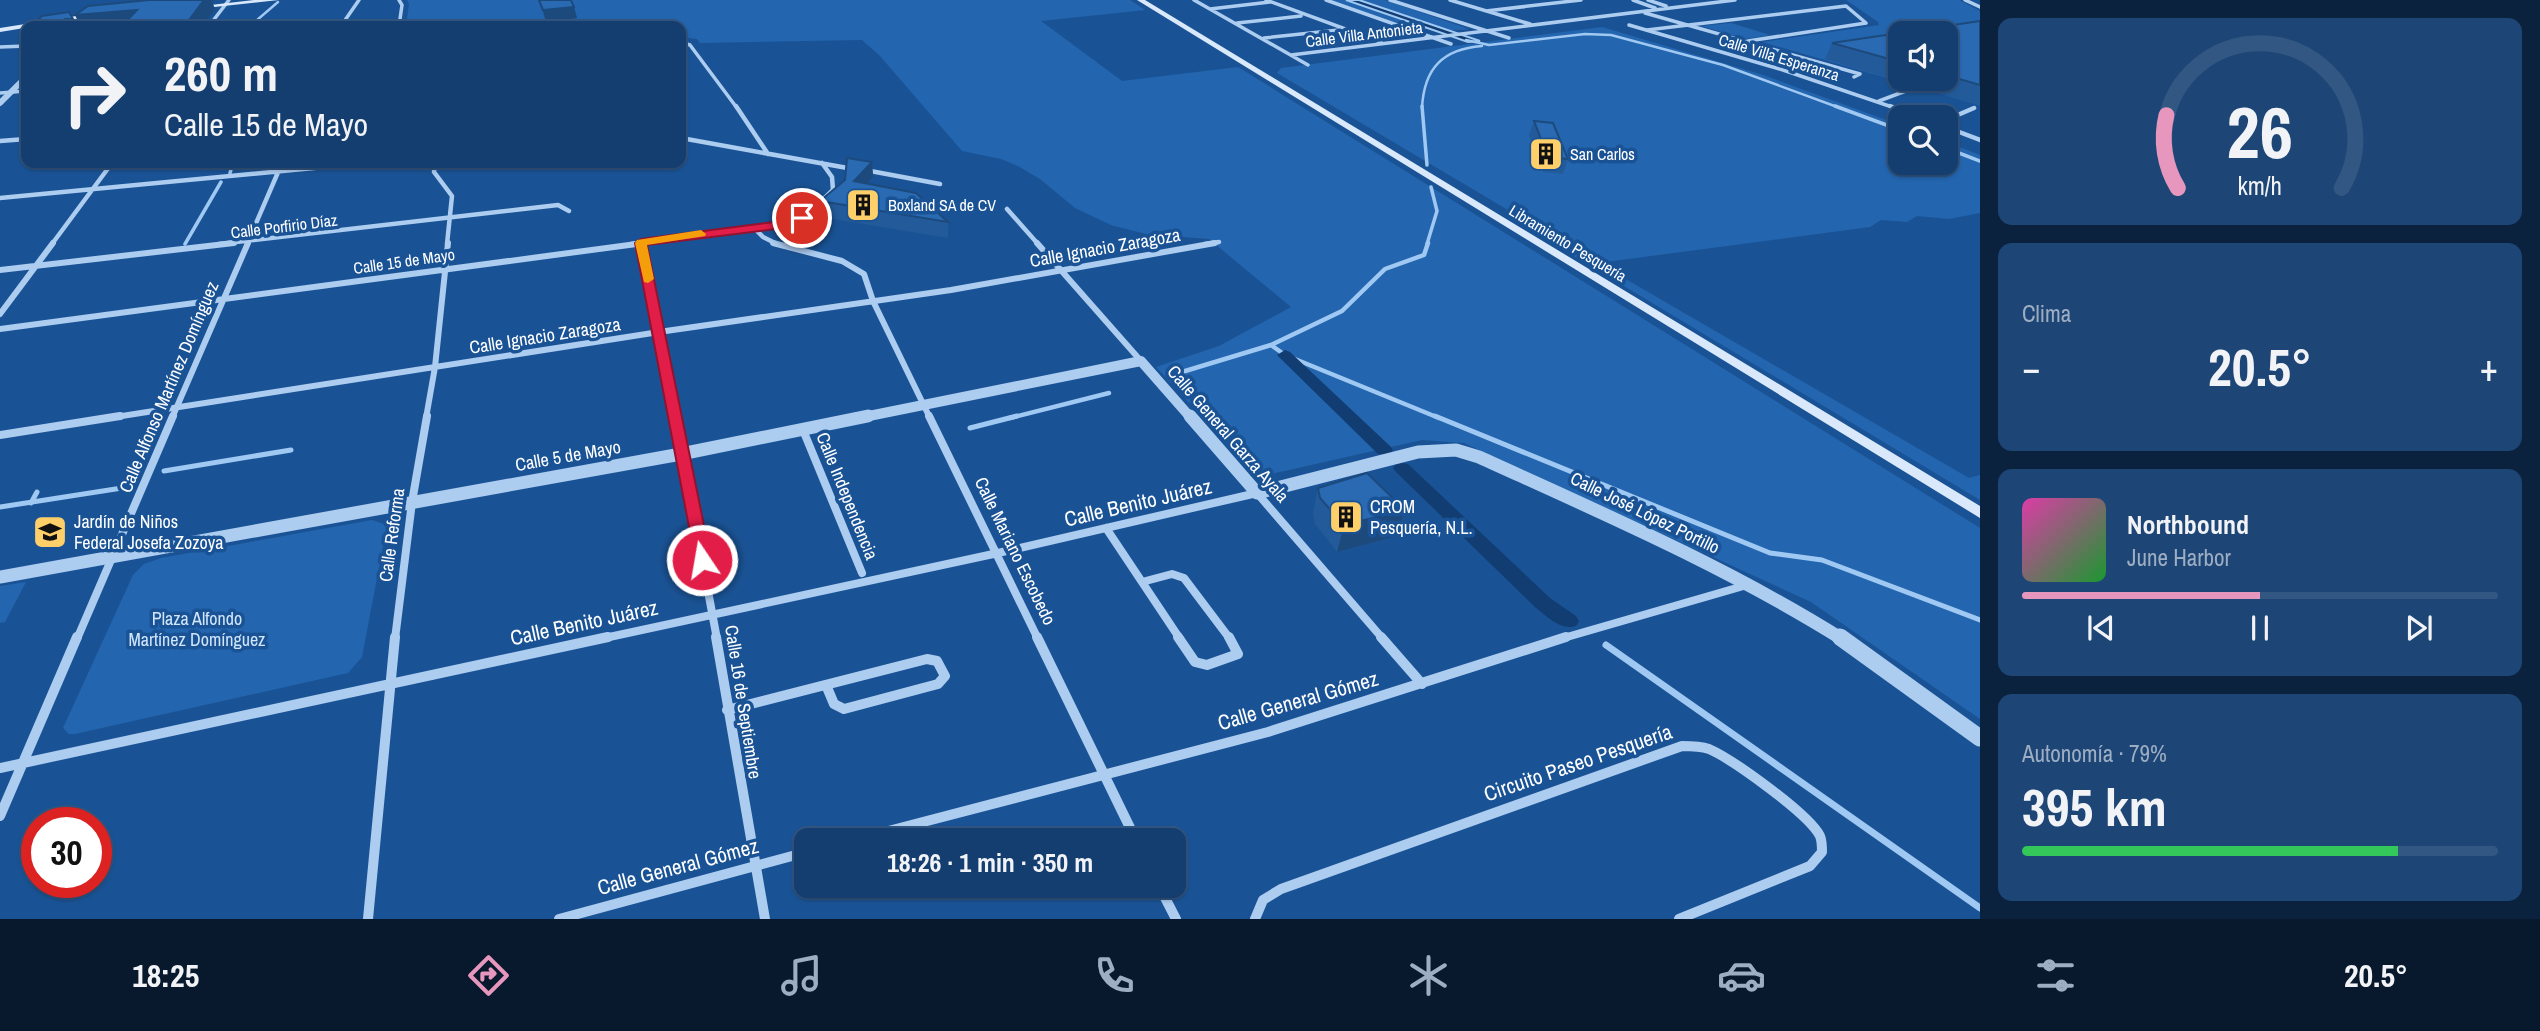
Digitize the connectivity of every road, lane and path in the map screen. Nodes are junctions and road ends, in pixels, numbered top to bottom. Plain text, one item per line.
1 (257, 0) edge
2 (276, 0) edge
3 (359, 0) edge
4 (399, 0) edge
5 (1140, 0) edge
6 (1194, 0) edge
7 (1326, 0) edge
8 (1390, 0) edge
9 (1450, 0) edge
10 (1531, 0) edge
11 (1581, 0) edge
12 (1633, 0) edge
13 (1648, 0) edge
14 (1735, 0) edge
15 (1965, 0) edge
16 (1269, 1) edge
17 (228, 2) edge
18 (1542, 4) junction
19 (181, 7) edge
20 (192, 7) edge
21 (1980, 7) edge
22 (1670, 8) junction
23 (1210, 9) junction
24 (1656, 10) junction
25 (1486, 11) junction
26 (1641, 11) junction
27 (103, 12) edge
28 (93, 15) junction
29 (1306, 15) junction
30 (53, 21) edge
31 (86, 21) edge
32 (213, 21) edge
33 (344, 21) edge
34 (400, 21) edge
35 (1235, 23) junction
36 (1701, 24) junction
37 (1532, 25) junction
38 (1629, 25) dead end
39 (1690, 25) junction
40 (21, 26) edge
41 (0, 29) edge
42 (1343, 29) junction
43 (1647, 30) junction
44 (1487, 31) junction
45 (1434, 37) junction
46 (1262, 38) junction
47 (1508, 38) dead end
48 (1748, 41) junction
49 (1385, 43) junction
50 (1451, 44) dead end
51 (686, 45) edge
52 (21, 46) edge
53 (0, 47) edge
54 (1291, 55) junction
55 (1308, 65) dead end
56 (1854, 77) dead end
57 (21, 82) edge
58 (21, 91) edge
59 (1906, 91) edge
60 (10, 92) junction
61 (0, 93) edge
62 (1878, 102) junction
63 (0, 103) edge
64 (1888, 105) edge
65 (1974, 108) dead end
66 (1958, 115) edge
67 (1958, 132) edge
68 (21, 139) edge
69 (686, 139) edge
70 (1980, 140) edge
71 (0, 141) edge
72 (768, 154) junction
73 (822, 163) junction
74 (108, 168) edge
75 (280, 168) edge
76 (317, 168) edge
77 (434, 168) edge
78 (278, 172) junction
79 (940, 184) dead end
80 (93, 190) junction
81 (0, 198) edge
82 (1007, 209) dead end
83 (569, 211) dead end
84 (450, 219) junction
85 (754, 228) junction
86 (1219, 242) dead end
87 (246, 243) junction
88 (641, 243) junction
89 (36, 267) junction
90 (0, 270) edge
91 (444, 270) junction
92 (1059, 271) junction
93 (225, 299) junction
94 (873, 301) junction
95 (0, 314) edge
96 (0, 329) edge
97 (659, 332) junction
98 (1141, 361) junction
99 (435, 367) junction
100 (924, 405) junction
101 (179, 406) junction
102 (803, 430) junction
103 (0, 435) edge
104 (681, 454) junction
105 (1257, 493) junction
106 (412, 502) junction
107 (1980, 513) edge
108 (1106, 528) junction
109 (998, 553) junction
110 (113, 557) junction
111 (862, 573) dead end
112 (0, 577) edge
113 (1142, 582) junction
114 (1748, 585) junction
115 (713, 613) junction
116 (389, 684) junction
117 (1422, 684) junction
118 (826, 685) junction
119 (727, 710) junction
120 (1980, 738) edge
121 (23, 764) junction
122 (0, 768) edge
123 (1104, 775) junction
124 (0, 816) edge
125 (900, 828) edge
126 (1130, 828) edge
127 (794, 856) edge
128 (755, 866) junction
129 (1165, 898) edge
130 (368, 919) edge
131 (559, 919) edge
132 (765, 919) edge
133 (1176, 919) edge
134 (1255, 919) edge
135 (1679, 919) edge

1 - 17 main road
2 - 17 main road
3 - 33 street
4 - 34 street
5 - 107 main road, Libramiento Pesquería
6 - 23 street
7 - 45 street
8 - 44 street
9 - 25 street
10 - 18 street
11 - 18 street
12 - 24 street
13 - 22 street
14 - 22 street
15 - 21 street
16 - 23 street
16 - 29 street
17 - 19 main road
17 - 20 main road
17 - 32 street
18 - 25 street
22 - 24 street
23 - 35 street
24 - 26 street
24 - 36 street
25 - 37 street
26 - 37 street
26 - 39 street
27 - 28 main road
28 - 30 main road
28 - 31 street
29 - 35 street
29 - 42 street
35 - 46 street
36 - 39 street
36 - 48 street
37 - 44 street
38 - 43 street, Calle Villa Esperanza
39 - 43 street
39 - 48 street
40 - 41 main road
42 - 46 street
42 - 49 street
43 - 62 street, Calle Villa Esperanza
44 - 45 street, Calle Villa Antonieta
44 - 47 street
45 - 49 street, Calle Villa Antonieta
45 - 50 street
46 - 54 street
48 - 56 street
49 - 54 street, Calle Villa Antonieta
51 - 72 street
52 - 53 street
54 - 55 street
57 - 60 street
58 - 60 street
59 - 62 street
60 - 61 street
60 - 63 street
62 - 64 street, Calle Villa Esperanza
65 - 66 street
67 - 70 street
68 - 71 street
69 - 72 street
72 - 73 street
73 - 79 street
73 - 85 street, Calle 15 de Mayo
74 - 80 street
75 - 78 street, Calle Alfonso Martínez Domínguez
76 - 78 street
77 - 84 street, Calle Reforma
78 - 80 street
78 - 87 street, Calle Alfonso Martínez Domínguez
80 - 81 street
80 - 89 street
82 - 92 street, Calle General Garza Ayala
83 - 84 street, Calle Porfirio Díaz
84 - 87 street, Calle Porfirio Díaz
84 - 91 street, Calle Reforma
85 - 88 street, Calle 15 de Mayo
85 - 94 street, Calle Mariano Escobedo
86 - 92 street, Calle Ignacio Zaragoza
87 - 89 street, Calle Porfirio Díaz
87 - 93 street, Calle Alfonso Martínez Domínguez
88 - 91 street, Calle 15 de Mayo
88 - 97 street, Calle 16 de Septiembre
89 - 90 street, Calle Porfirio Díaz
89 - 95 street
91 - 93 street, Calle 15 de Mayo
91 - 99 street, Calle Reforma
92 - 94 street, Calle Ignacio Zaragoza
92 - 98 street, Calle General Garza Ayala
93 - 96 street, Calle 15 de Mayo
93 - 101 street, Calle Alfonso Martínez Domínguez
94 - 97 street, Calle Ignacio Zaragoza
94 - 100 street, Calle Mariano Escobedo
97 - 99 street, Calle Ignacio Zaragoza
97 - 104 street, Calle 16 de Septiembre
98 - 100 street, Calle 5 de Mayo
98 - 105 street, Calle General Garza Ayala
99 - 101 street, Calle Ignacio Zaragoza
99 - 106 street, Calle Reforma
100 - 102 street, Calle 5 de Mayo
100 - 109 street, Calle Mariano Escobedo
101 - 103 street, Calle Ignacio Zaragoza
101 - 110 street, Calle Alfonso Martínez Domínguez
102 - 104 street, Calle 5 de Mayo
102 - 111 street, Calle Independencia
104 - 106 street, Calle 5 de Mayo
104 - 115 street, Calle 16 de Septiembre
105 - 108 street, Calle Benito Juárez
105 - 114 street, Calle José López Portillo
105 - 117 street, Calle General Garza Ayala
106 - 110 street, Calle 5 de Mayo
106 - 116 street, Calle Reforma
108 - 109 street, Calle Benito Juárez
108 - 113 street
109 - 115 street, Calle Benito Juárez
109 - 123 street, Calle Mariano Escobedo
110 - 112 street, Calle 5 de Mayo
110 - 121 street, Calle Alfonso Martínez Domínguez
113 - 113 street
114 - 117 street, Calle General Gómez
114 - 120 street, Calle José López Portillo
115 - 116 street, Calle Benito Juárez
115 - 119 street, Calle 16 de Septiembre
116 - 121 street, Calle Benito Juárez
116 - 130 street, Calle Reforma
117 - 123 street, Calle General Gómez
118 - 118 street
118 - 119 street
119 - 128 street, Calle 16 de Septiembre
121 - 122 street, Calle Benito Juárez
121 - 124 street, Calle Alfonso Martínez Domínguez
123 - 125 street, Calle General Gómez
123 - 126 street, Calle Mariano Escobedo
127 - 128 street, Calle General Gómez
128 - 131 street, Calle General Gómez
128 - 132 street, Calle 16 de Septiembre
129 - 133 street
134 - 135 street, Circuito Paseo Pesquería

